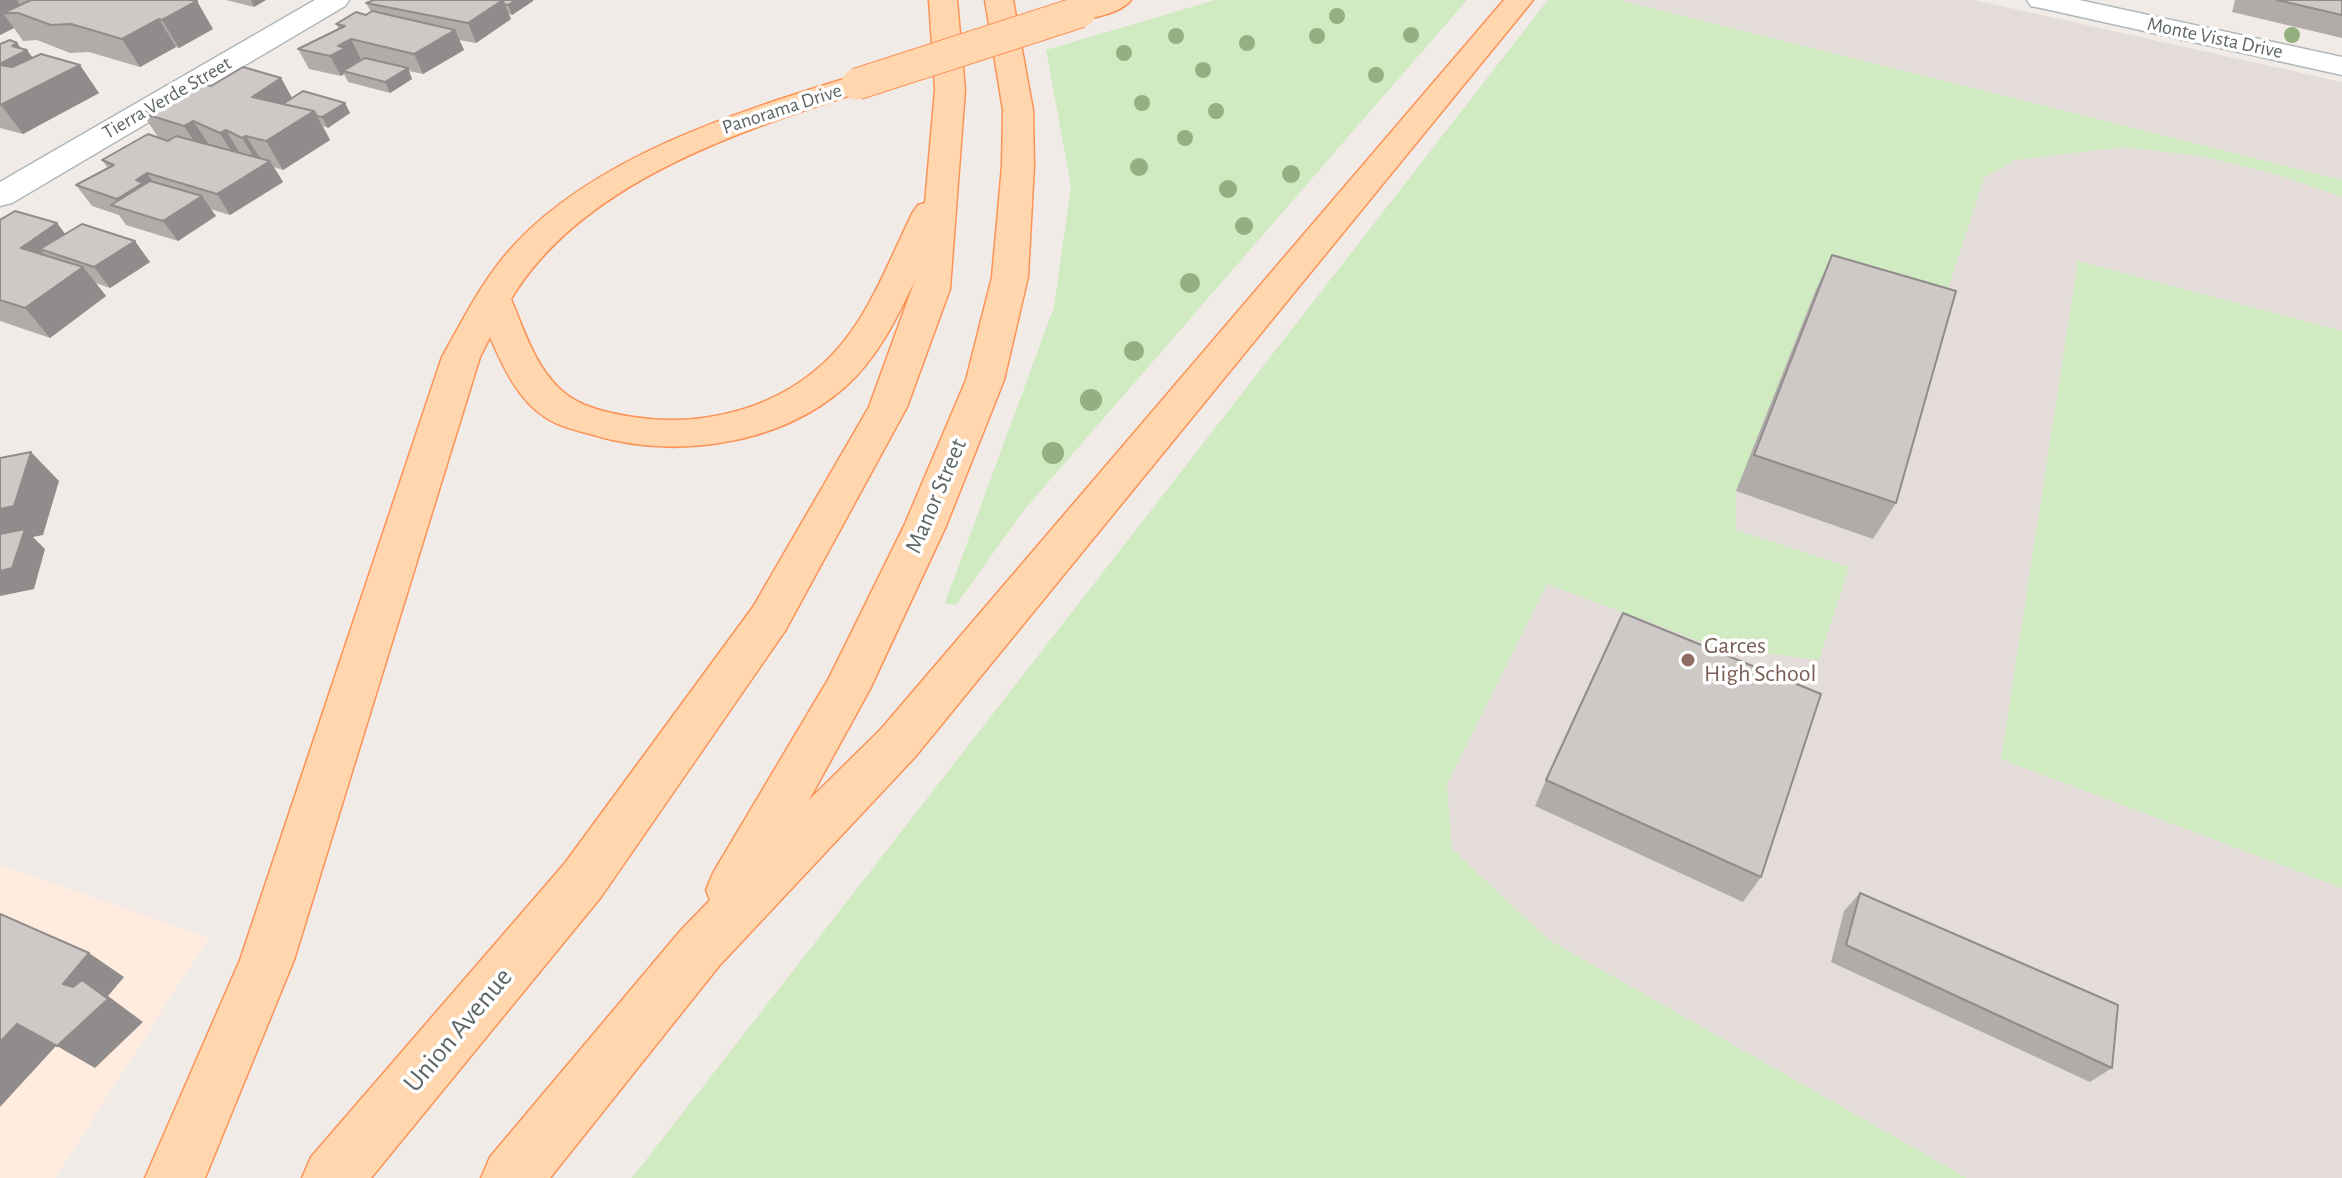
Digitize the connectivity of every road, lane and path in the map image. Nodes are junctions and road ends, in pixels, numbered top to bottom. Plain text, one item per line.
1 (335, 0) edge
2 (943, 0) edge
3 (999, 0) edge
4 (1117, 0) edge
5 (1519, 0) edge
6 (2041, 0) edge
7 (2136, 10) edge
8 (2342, 66) edge
9 (944, 182) junction
10 (0, 196) edge
11 (493, 298) junction
12 (700, 948) junction
13 (175, 1178) edge
14 (332, 1178) edge
15 (511, 1178) edge

1 - 10 street, Tierra Verde Street
2 - 9 main road
3 - 12 main road, Manor Street
4 - 11 main road, Panorama Drive, bridge
5 - 12 main road
6 - 7 street, Monte Vista Drive
7 - 8 street, Monte Vista Drive
9 - 11 main road
9 - 14 main road, Union Avenue
11 - 13 main road, Panorama Drive
12 - 15 main road

